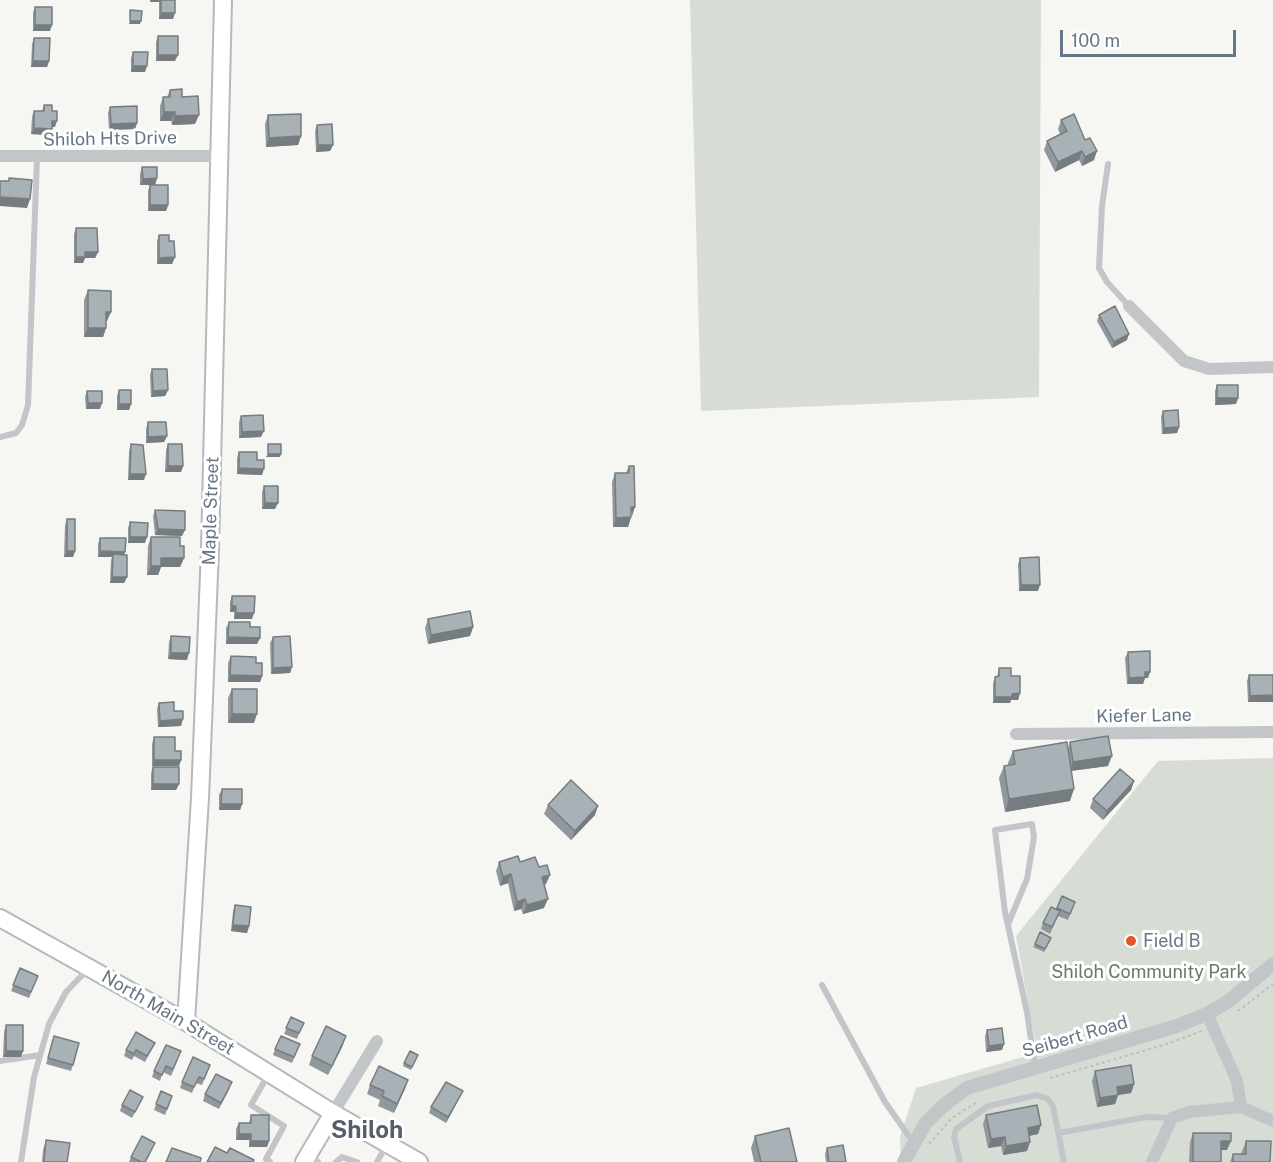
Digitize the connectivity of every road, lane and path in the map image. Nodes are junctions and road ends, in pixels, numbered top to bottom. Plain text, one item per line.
1 (223, 0) edge
2 (0, 156) edge
3 (221, 156) junction
4 (37, 158) junction
5 (1108, 164) dead end
6 (1129, 306) joint
7 (1273, 367) edge
8 (0, 437) edge
9 (1273, 732) edge
10 (1016, 734) dead end
11 (0, 918) edge
12 (1009, 922) junction
13 (1273, 964) edge
14 (90, 968) junction
15 (1273, 984) edge
16 (822, 985) dead end
17 (1236, 1013) dead end
18 (1210, 1020) junction
19 (186, 1022) junction
20 (377, 1041) dead end
21 (40, 1055) junction
22 (0, 1060) edge
23 (269, 1074) junction
24 (1039, 1074) junction
25 (986, 1097) dead end
26 (1241, 1107) junction
27 (333, 1113) junction
28 (1172, 1118) junction
29 (1273, 1121) edge
30 (1058, 1133) junction
31 (914, 1142) junction
32 (387, 1144) junction
33 (927, 1148) dead end
34 (310, 1160) edge
35 (21, 1162) edge
36 (270, 1162) edge
37 (336, 1162) edge
38 (357, 1162) edge
39 (377, 1162) edge
40 (419, 1162) edge
41 (904, 1162) edge
42 (960, 1162) edge
43 (1064, 1162) edge
44 (1152, 1162) edge

1 - 3 main road, Maple Street
2 - 4 street, Shiloh Hts Drive
3 - 4 street, Shiloh Hts Drive
3 - 19 main road, Maple Street
4 - 8 lane
5 - 6 lane
6 - 7 street
9 - 10 street, Kiefer Lane
11 - 14 main road, North Main Street
12 - 12 lane
12 - 24 lane
13 - 18 street, Seibert Road
14 - 19 main road, North Main Street
14 - 21 lane
15 - 17 path
16 - 31 lane
18 - 24 street, Seibert Road
18 - 24 path
18 - 26 street
19 - 23 main road, North Main Street
20 - 27 street
21 - 22 lane
21 - 35 lane
23 - 27 main road, North Main Street
23 - 36 lane
24 - 31 street, Seibert Road
25 - 33 path
26 - 28 street
26 - 29 street
27 - 32 main road, North Main Street
27 - 34 main road
28 - 30 lane
28 - 44 street
30 - 42 lane
30 - 43 lane
31 - 41 street, Seibert Road
32 - 39 lane
32 - 40 main road, North Main Street
37 - 38 lane

